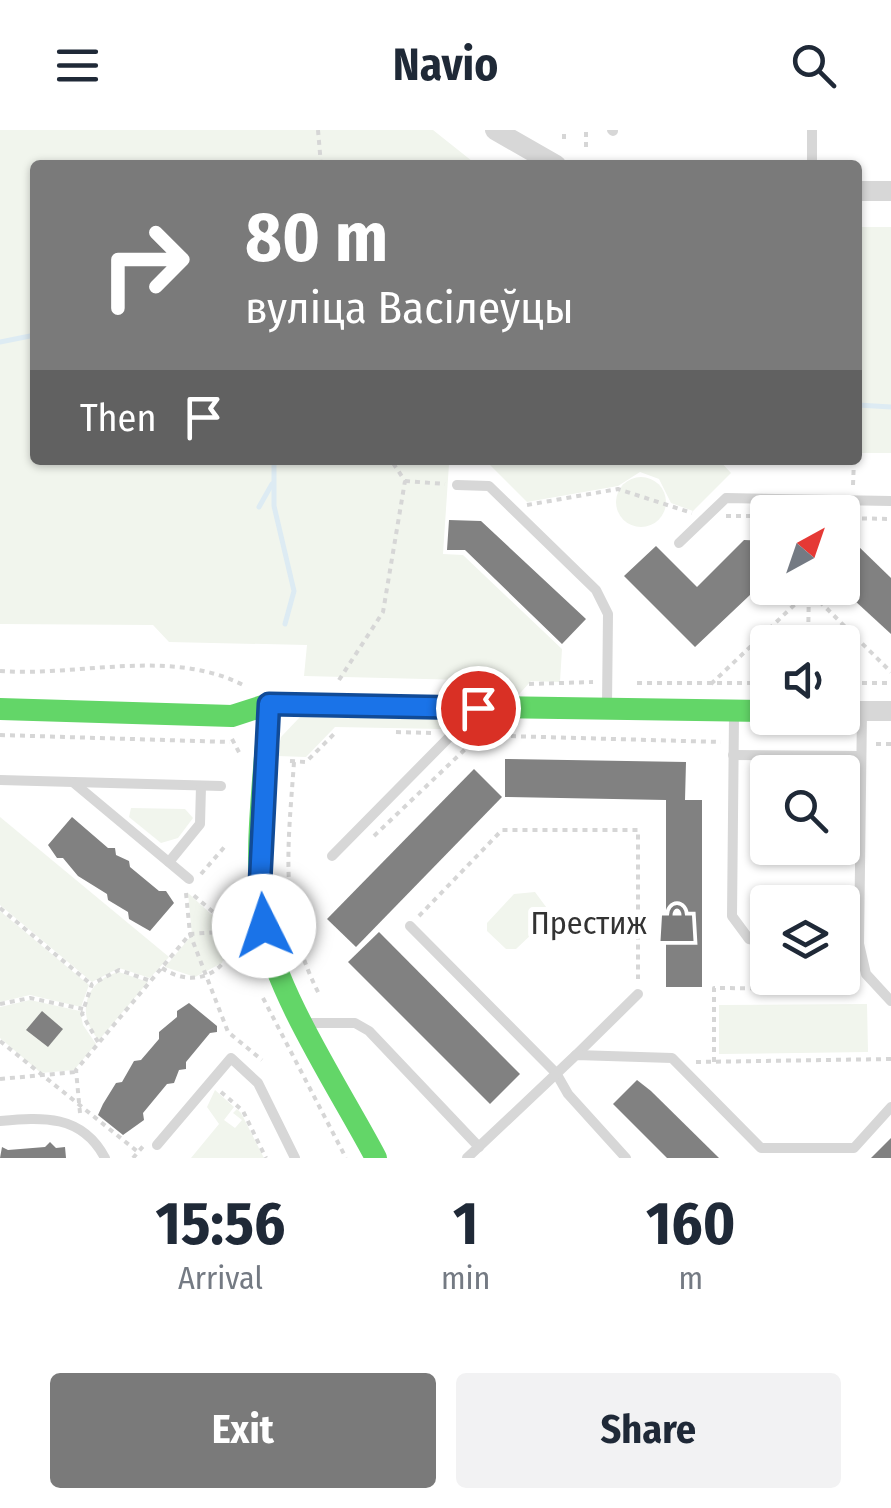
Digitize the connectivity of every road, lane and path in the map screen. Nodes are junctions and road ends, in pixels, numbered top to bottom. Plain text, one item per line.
1 (318, 130) edge
2 (495, 130) edge
3 (564, 130) edge
4 (586, 130) edge
5 (812, 130) edge
6 (564, 140) dead end
7 (586, 148) dead end
8 (321, 160) edge
9 (547, 160) edge
10 (812, 160) edge
11 (862, 191) edge
12 (891, 191) edge
13 (394, 465) edge
14 (854, 465) edge
15 (405, 481) junction
16 (457, 486) joint
17 (853, 495) edge
18 (750, 498) edge
19 (860, 500) edge
20 (891, 500) edge
21 (527, 505) dead end
22 (706, 514) junction
23 (750, 515) edge
24 (860, 518) edge
25 (891, 519) edge
26 (679, 543) dead end
27 (793, 605) edge
28 (824, 605) edge
29 (0, 672) edge
30 (891, 672) edge
31 (860, 683) edge
32 (711, 684) dead end
33 (891, 684) edge
34 (269, 704) junction
35 (322, 704) junction
36 (478, 708) junction
37 (0, 709) edge
38 (607, 710) junction
39 (734, 711) junction
40 (750, 711) edge
41 (860, 711) edge
42 (891, 711) edge
43 (356, 731) dead end
44 (395, 732) dead end
45 (454, 733) junction
46 (0, 735) edge
47 (859, 735) edge
48 (479, 736) junction
49 (232, 742) dead end
50 (734, 742) junction
51 (862, 744) junction
52 (891, 744) edge
53 (733, 755) junction
54 (750, 755) edge
55 (861, 756) joint
56 (0, 780) edge
57 (74, 782) junction
58 (202, 786) junction
59 (221, 786) dead end
60 (364, 846) dead end
61 (332, 856) dead end
62 (169, 862) junction
63 (188, 885) joint
64 (860, 885) edge
65 (0, 908) edge
66 (410, 926) joint
67 (234, 930) junction
68 (190, 934) junction
69 (750, 939) edge
70 (860, 948) edge
71 (162, 968) junction
72 (206, 976) junction
73 (151, 981) junction
74 (92, 985) junction
75 (878, 989) junction
76 (638, 994) joint
77 (890, 998) edge
78 (0, 1004) edge
79 (83, 1010) junction
80 (306, 1023) junction
81 (334, 1023) junction
82 (0, 1040) edge
83 (99, 1043) junction
84 (576, 1055) junction
85 (891, 1059) edge
86 (262, 1060) dead end
87 (676, 1062) junction
88 (714, 1062) junction
89 (76, 1072) junction
90 (556, 1073) junction
91 (42, 1076) junction
92 (0, 1079) edge
93 (210, 1083) junction
94 (79, 1102) junction
95 (891, 1108) edge
96 (0, 1121) edge
97 (82, 1131) junction
98 (157, 1146) dead end
99 (132, 1147) junction
100 (480, 1147) junction
101 (138, 1152) dead end
102 (104, 1158) edge
103 (133, 1158) edge
104 (266, 1158) edge
105 (295, 1158) edge
106 (376, 1158) edge
107 (467, 1158) edge
108 (626, 1158) edge

1 - 8 path
2 - 9 street
3 - 6 path
4 - 7 path
5 - 10 lane
11 - 12 street
13 - 15 path
14 - 17 path
15 - 16 path
15 - 35 path
16 - 38 lane
18 - 22 lane
19 - 20 lane
21 - 22 path
22 - 23 path
22 - 26 lane
24 - 25 path
27 - 32 path
28 - 30 path
29 - 34 path
31 - 33 path
34 - 35 street
34 - 37 street
34 - 80 street
35 - 36 street
36 - 38 street
36 - 45 lane
38 - 39 street
39 - 40 street
39 - 50 lane
41 - 42 street
43 - 81 path
44 - 45 path
45 - 48 path
45 - 61 lane
46 - 49 path
47 - 51 lane
48 - 50 path
48 - 60 path
50 - 53 lane
51 - 52 path
51 - 55 lane
53 - 54 lane
53 - 69 lane
55 - 64 lane
56 - 57 lane
57 - 58 lane
57 - 62 lane
58 - 59 lane
58 - 62 lane
62 - 63 lane
63 - 67 path
65 - 74 path
66 - 76 path
66 - 90 lane
67 - 68 path
67 - 72 path
68 - 71 path
68 - 72 path
70 - 75 lane
71 - 72 path
71 - 73 path
72 - 86 path
73 - 74 path
73 - 83 path
74 - 79 path
75 - 77 lane
75 - 88 path
76 - 84 lane
78 - 79 path
79 - 83 path
80 - 81 lane
80 - 106 street
81 - 100 lane
82 - 91 path
83 - 89 path
84 - 87 lane
84 - 90 lane
85 - 88 path
87 - 88 path
87 - 95 lane
89 - 91 path
89 - 94 path
90 - 100 lane
90 - 108 lane
91 - 92 path
91 - 94 path
93 - 98 lane
93 - 104 path
93 - 105 lane
94 - 97 path
94 - 99 path
96 - 97 lane
97 - 102 lane
99 - 101 path
99 - 103 path
100 - 107 lane

